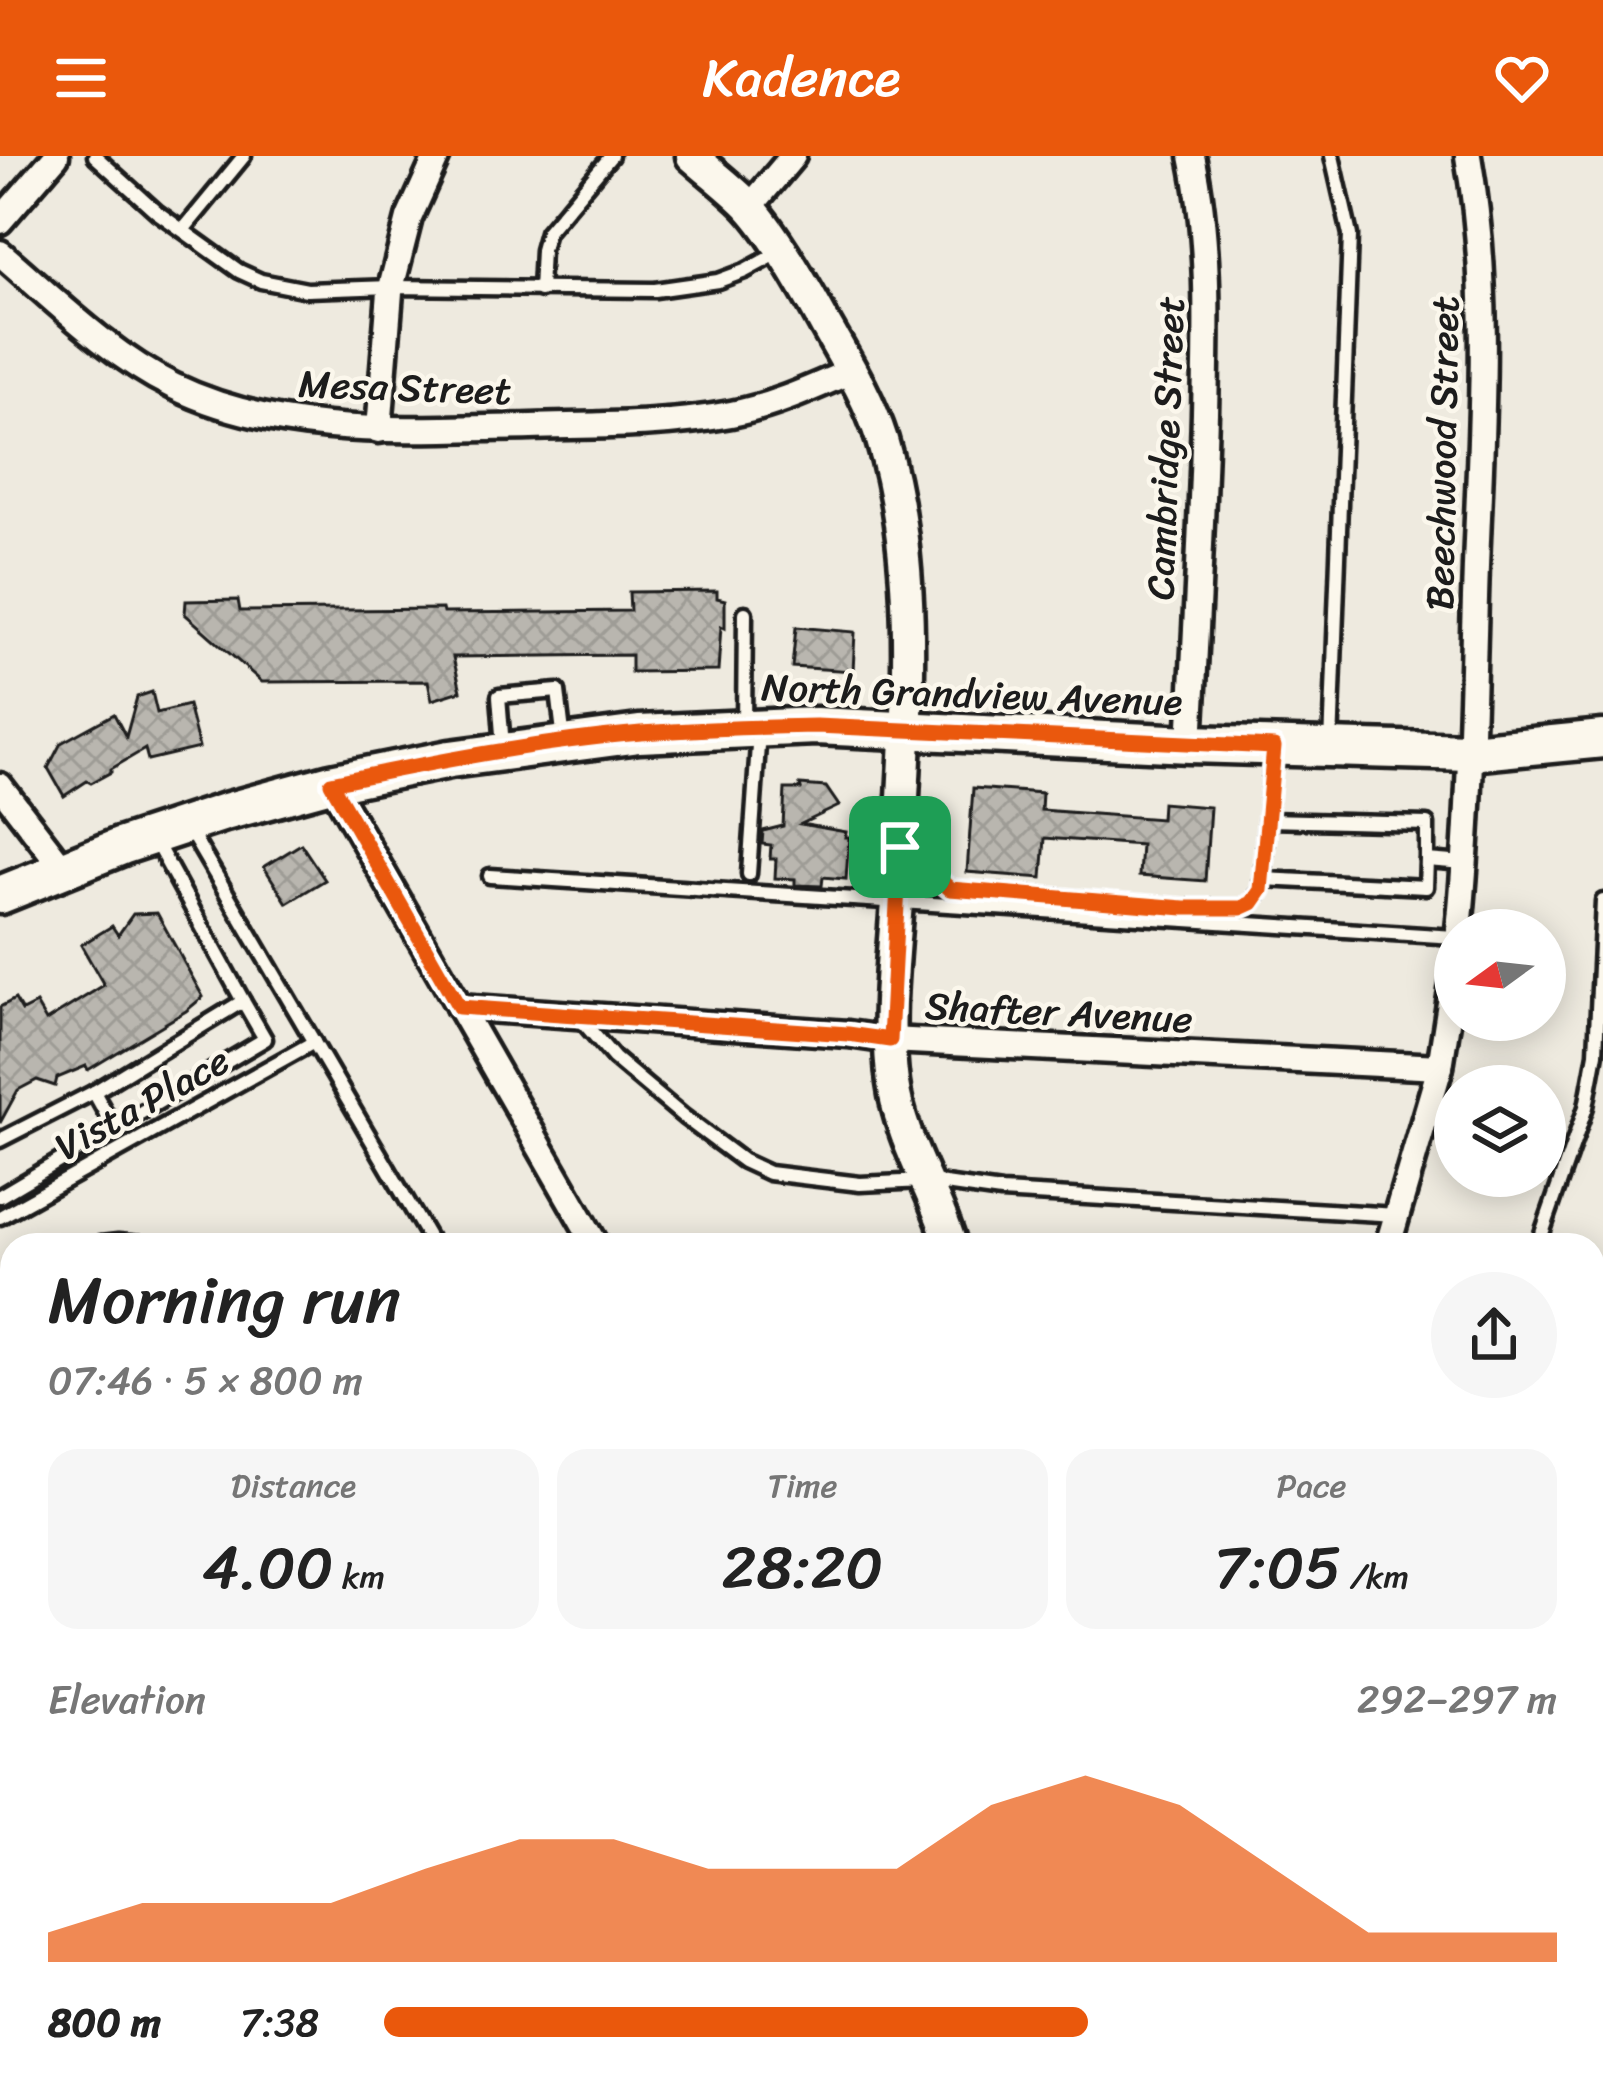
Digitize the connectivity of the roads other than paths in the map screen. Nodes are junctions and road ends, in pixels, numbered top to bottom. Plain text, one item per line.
1 (56, 156) edge
2 (95, 156) edge
3 (244, 156) edge
4 (437, 156) edge
5 (611, 156) edge
6 (692, 156) edge
7 (793, 156) edge
8 (1192, 156) edge
9 (1332, 156) edge
10 (1468, 156) edge
11 (750, 207) junction
12 (0, 221) edge
13 (183, 230) junction
14 (781, 251) junction
15 (0, 253) edge
16 (391, 287) junction
17 (540, 290) junction
18 (851, 371) junction
19 (379, 430) junction
20 (746, 613) dead end
21 (751, 727) junction
22 (906, 729) junction
23 (1603, 739) edge
24 (564, 742) junction
25 (1190, 744) junction
26 (1274, 747) junction
27 (1331, 748) junction
28 (504, 751) junction
29 (1470, 752) junction
30 (331, 783) junction
31 (0, 786) edge
32 (1268, 820) junction
33 (170, 830) junction
34 (900, 847) junction
35 (1427, 860) junction
36 (1464, 863) junction
37 (63, 868) junction
38 (749, 874) dead end
39 (490, 876) dead end
40 (1263, 879) junction
41 (0, 896) edge
42 (897, 901) junction
43 (1603, 901) edge
44 (1459, 909) edge
45 (1434, 932) edge
46 (243, 1001) junction
47 (459, 1007) junction
48 (578, 1015) junction
49 (890, 1040) junction
50 (314, 1042) junction
51 (1434, 1067) edge
52 (1434, 1085) edge
53 (94, 1093) junction
54 (114, 1128) junction
55 (0, 1140) edge
56 (925, 1181) junction
57 (0, 1196) edge
58 (1398, 1216) junction
59 (0, 1217) edge
60 (426, 1233) edge
61 (589, 1233) edge
62 (946, 1233) edge
63 (1392, 1233) edge
64 (1542, 1233) edge

1 - 12 street
2 - 13 lane
3 - 13 lane
4 - 16 street
5 - 17 lane
6 - 11 street
7 - 11 street
8 - 25 street, Cambridge Street
9 - 27 lane
10 - 29 street, Beechwood Street
11 - 14 street
13 - 16 lane
14 - 17 lane
14 - 18 street
15 - 19 street, Mesa Street
16 - 17 lane
16 - 19 street
18 - 19 street, Mesa Street
18 - 22 street
20 - 21 lane
21 - 22 main road, North Grandview Avenue
21 - 24 main road, North Grandview Avenue
21 - 38 lane
22 - 25 main road, North Grandview Avenue
22 - 34 street
23 - 29 main road, North Grandview Avenue
24 - 28 main road, North Grandview Avenue
24 - 28 lane
25 - 26 main road, North Grandview Avenue
26 - 27 main road, North Grandview Avenue
26 - 32 lane
27 - 29 main road, North Grandview Avenue
28 - 30 main road, North Grandview Avenue
29 - 36 street, Beechwood Street
30 - 33 main road, North Grandview Avenue
30 - 47 street
31 - 37 street
32 - 35 lane
32 - 40 lane
33 - 37 main road, North Grandview Avenue
33 - 46 lane
33 - 50 lane
34 - 40 lane
34 - 42 street
35 - 36 lane
35 - 40 lane
36 - 44 street, Beechwood Street
37 - 41 main road, North Grandview Avenue
39 - 42 lane
42 - 45 lane
42 - 49 street
43 - 64 lane
46 - 53 lane
46 - 54 lane
47 - 48 street, Shafter Avenue
47 - 61 street
48 - 49 street, Shafter Avenue
48 - 56 lane
49 - 51 street, Shafter Avenue
49 - 56 street
50 - 59 lane, Vista Place
50 - 60 lane
52 - 58 street
53 - 54 lane
53 - 55 lane
54 - 57 lane
56 - 58 lane
56 - 62 street
58 - 63 street

